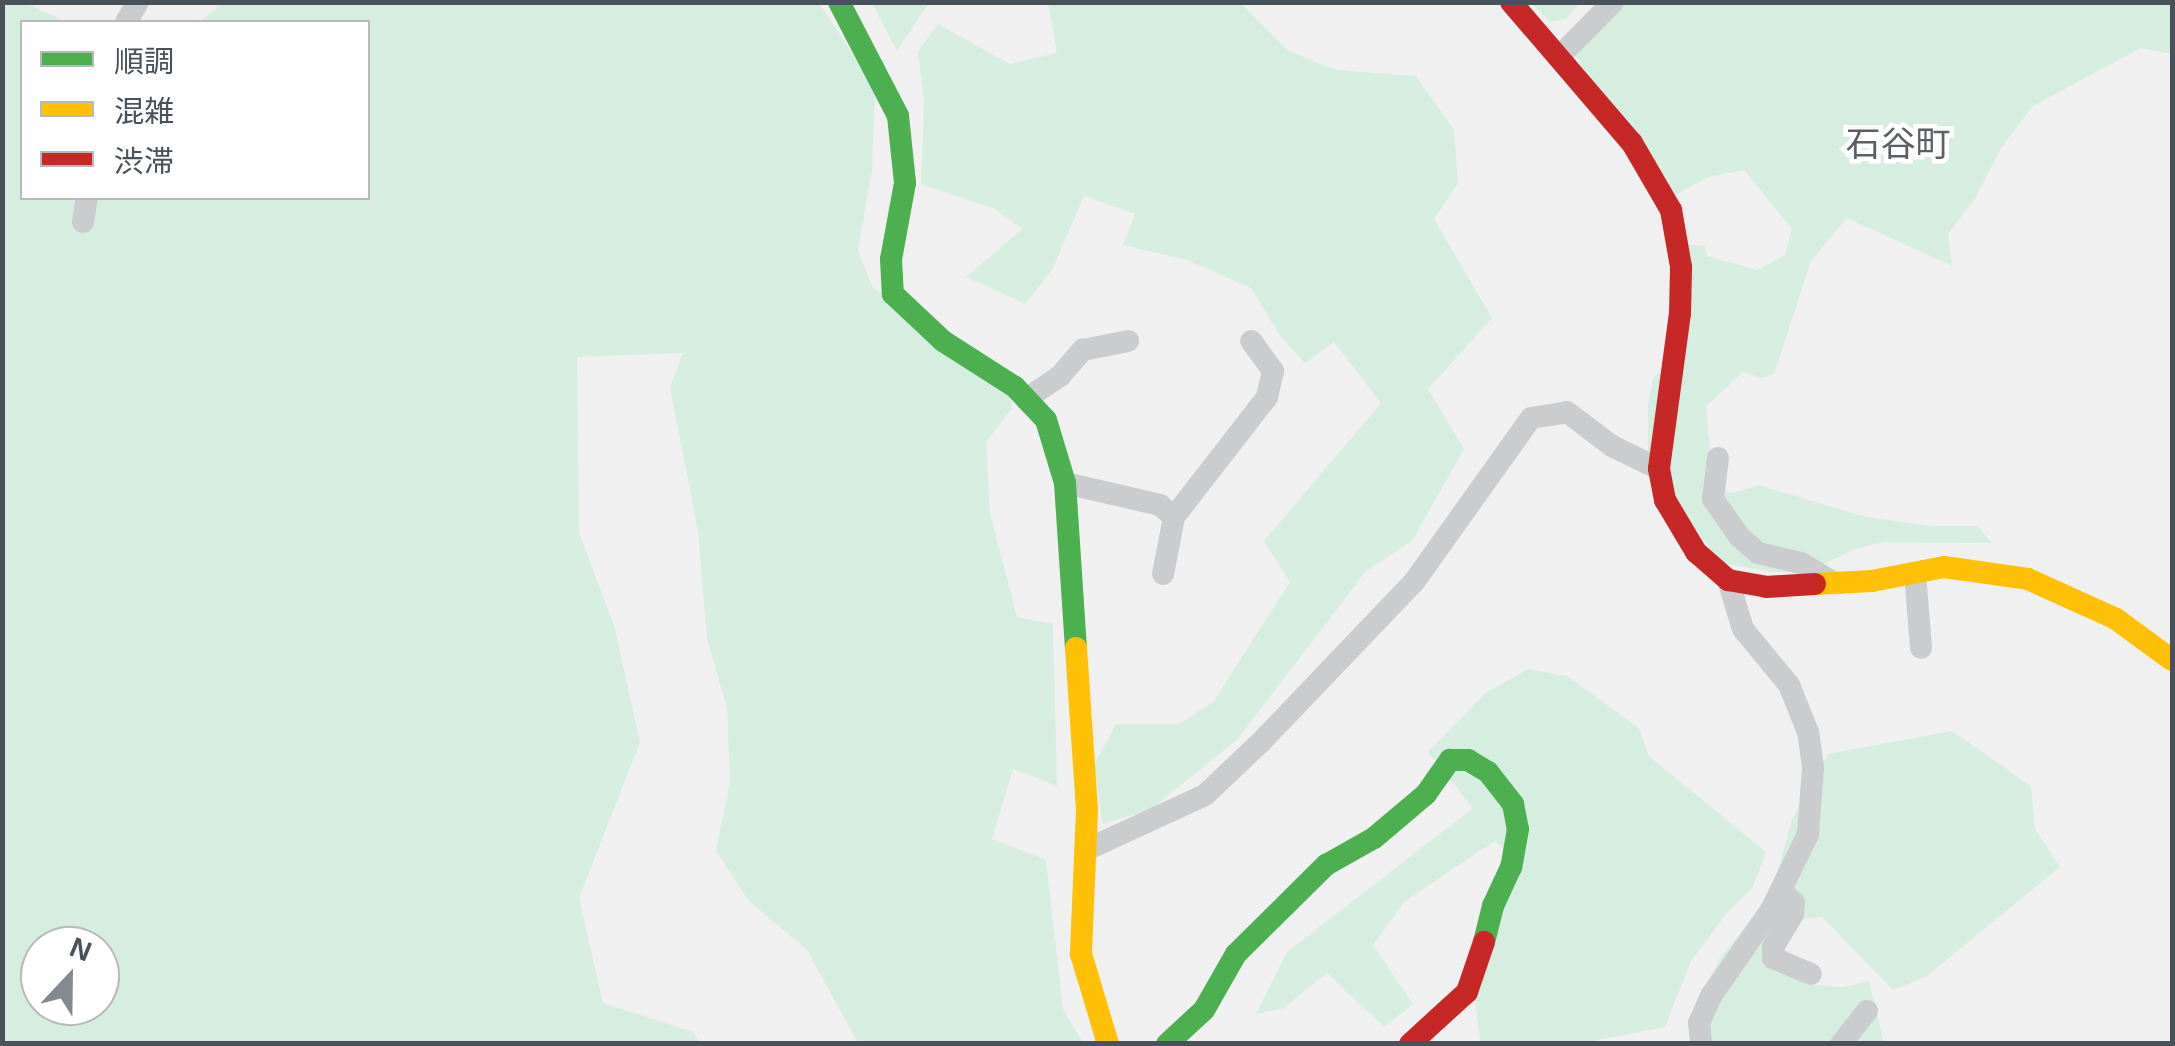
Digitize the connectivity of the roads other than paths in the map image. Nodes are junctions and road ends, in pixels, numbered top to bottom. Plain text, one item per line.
1 (839, 2) edge
2 (1512, 2) edge
3 (1612, 2) edge
4 (1561, 55) junction
5 (87, 200) edge
6 (84, 222) dead end
7 (1128, 340) dead end
8 (1251, 341) dead end
9 (1026, 399) junction
10 (1718, 458) dead end
11 (1659, 469) junction
12 (1065, 483) junction
13 (1174, 517) junction
14 (1914, 573) junction
15 (1164, 574) dead end
16 (1728, 580) junction
17 (1834, 583) junction
18 (1920, 648) dead end
19 (2172, 660) edge
20 (1088, 849) junction
21 (1782, 891) junction
22 (1811, 974) dead end
23 (1867, 1011) dead end
24 (1108, 1044) edge
25 (1167, 1044) edge
26 (1410, 1044) edge
27 (1700, 1044) edge
28 (1840, 1044) edge

1 - 9 street
2 - 4 street
3 - 4 street
4 - 11 street
5 - 6 street
7 - 9 street
8 - 13 street
9 - 12 street
10 - 17 street
11 - 16 street
11 - 20 street
12 - 13 street
12 - 20 street
13 - 15 street
14 - 17 street
14 - 18 street
14 - 19 street
16 - 17 street
16 - 21 street
20 - 24 street
21 - 22 street
21 - 27 street
23 - 28 street
25 - 26 street

